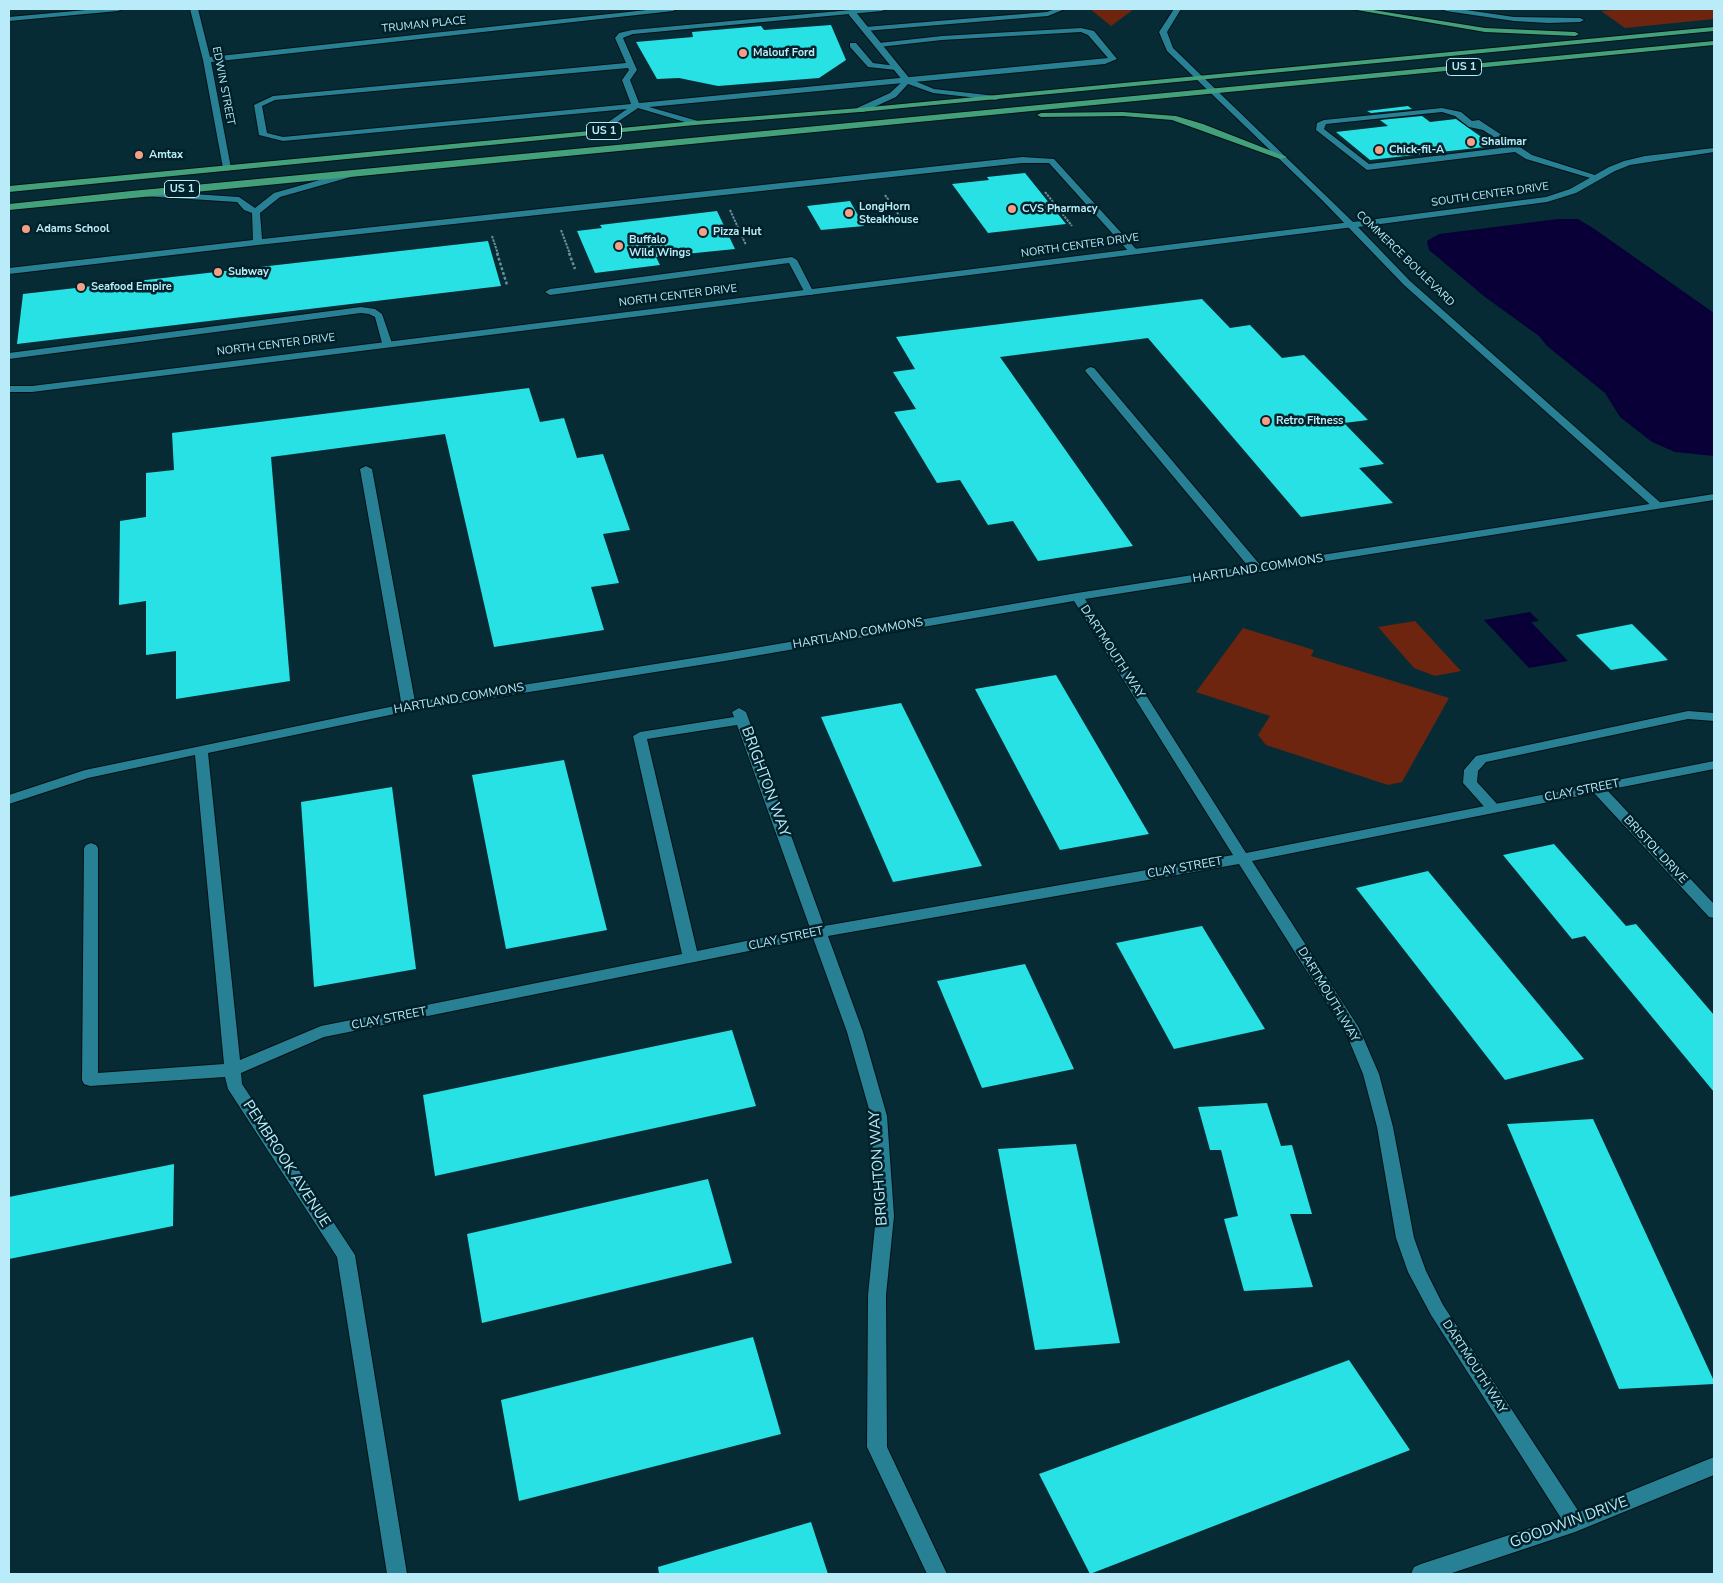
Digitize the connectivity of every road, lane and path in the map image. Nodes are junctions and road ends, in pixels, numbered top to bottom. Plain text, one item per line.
1 (118, 9) edge
2 (194, 9) edge
3 (673, 9) edge
4 (882, 9) edge
5 (1061, 9) edge
6 (1187, 9) edge
7 (1354, 9) edge
8 (1446, 9) edge
9 (1176, 12) edge
10 (852, 13) junction
11 (9, 19) edge
12 (842, 20) dead end
13 (1580, 20) dead end
14 (865, 29) junction
15 (1714, 29) edge
16 (1693, 31) junction
17 (1714, 42) edge
18 (850, 45) dead end
19 (880, 46) junction
20 (207, 60) junction
21 (632, 66) junction
22 (896, 68) junction
23 (1200, 78) junction
24 (907, 81) junction
25 (1213, 90) junction
26 (996, 98) junction
27 (636, 106) junction
28 (860, 110) junction
29 (932, 118) junction
30 (695, 122) junction
31 (600, 132) junction
32 (1516, 149) junction
33 (1714, 150) edge
34 (1283, 157) junction
35 (226, 168) junction
36 (356, 172) junction
37 (1597, 177) junction
38 (9, 189) edge
39 (881, 190) dead end
40 (1045, 192) dead end
41 (131, 194) junction
42 (728, 206) dead end
43 (9, 207) edge
44 (256, 212) junction
45 (905, 224) dead end
46 (1351, 225) junction
47 (559, 226) dead end
48 (1072, 226) dead end
49 (491, 233) dead end
50 (258, 242) junction
51 (748, 249) dead end
52 (1133, 252) junction
53 (9, 271) edge
54 (576, 271) dead end
55 (507, 285) dead end
56 (550, 292) dead end
57 (809, 293) junction
58 (387, 343) junction
59 (9, 356) edge
60 (1090, 370) dead end
61 (9, 390) edge
62 (366, 469) dead end
63 (1714, 497) edge
64 (1658, 506) junction
65 (1257, 569) junction
66 (1077, 597) junction
67 (410, 707) junction
68 (1714, 717) edge
69 (201, 750) junction
70 (1714, 764) edge
71 (1597, 788) junction
72 (9, 800) edge
73 (1494, 808) junction
74 (91, 848) dead end
75 (1243, 858) junction
76 (1714, 913) edge
77 (818, 932) junction
78 (691, 959) junction
79 (232, 1070) junction
80 (1714, 1466) edge
81 (1575, 1523) junction
82 (397, 1574) edge
83 (937, 1574) edge
84 (1421, 1574) edge

1 - 11 street
2 - 20 street, EDWIN STREET
3 - 20 street, TRUMAN PLACE
4 - 10 street
5 - 14 street
6 - 9 street, COMMERCE BOULEVARD
7 - 16 highway
8 - 13 street
9 - 23 street, COMMERCE BOULEVARD
10 - 12 street
10 - 14 street
10 - 21 street
14 - 19 street
15 - 16 highway, US 1
16 - 23 highway, US 1
17 - 25 highway, US 1
18 - 22 street
19 - 22 street
19 - 24 street
20 - 35 street, EDWIN STREET
21 - 27 street
21 - 27 street
22 - 24 street
23 - 25 street, COMMERCE BOULEVARD
23 - 26 highway, US 1
24 - 26 street
24 - 27 street
24 - 28 street
25 - 29 highway, US 1
25 - 34 street, COMMERCE BOULEVARD
26 - 28 highway, US 1
27 - 30 street
27 - 31 street
28 - 30 highway, US 1
29 - 34 highway
29 - 36 highway, US 1
30 - 31 highway, US 1
31 - 35 highway, US 1
32 - 32 street
32 - 37 street
33 - 37 street, SOUTH CENTER DRIVE
34 - 46 street, COMMERCE BOULEVARD
35 - 38 highway, US 1
36 - 41 highway, US 1
36 - 44 street
37 - 46 street, SOUTH CENTER DRIVE
39 - 45 path
40 - 48 path
41 - 43 highway, US 1
41 - 44 street
42 - 51 path
44 - 50 street
46 - 52 street, NORTH CENTER DRIVE
46 - 64 street, COMMERCE BOULEVARD
47 - 54 path
49 - 55 path
50 - 52 street
50 - 53 street
52 - 57 street, NORTH CENTER DRIVE
56 - 57 street
57 - 58 street, NORTH CENTER DRIVE
58 - 59 street
58 - 61 street, NORTH CENTER DRIVE
60 - 65 street
62 - 67 street
63 - 64 street, HARTLAND COMMONS
64 - 65 street, HARTLAND COMMONS
65 - 66 street, HARTLAND COMMONS
66 - 67 street, HARTLAND COMMONS
66 - 75 street, DARTMOUTH WAY
67 - 69 street, HARTLAND COMMONS
68 - 73 street
69 - 72 street, HARTLAND COMMONS
69 - 79 street, PEMBROOK AVENUE
70 - 71 street, CLAY STREET
71 - 73 street, CLAY STREET
71 - 76 street, BRISTOL DRIVE
73 - 75 street, CLAY STREET
74 - 79 street, CLAY STREET
75 - 77 street, CLAY STREET
75 - 81 street, DARTMOUTH WAY
77 - 78 street, CLAY STREET
77 - 78 street, BRIGHTON WAY
77 - 83 street, BRIGHTON WAY
78 - 79 street, CLAY STREET
79 - 82 street, PEMBROOK AVENUE
80 - 81 street, GOODWIN DRIVE
81 - 84 street, GOODWIN DRIVE

